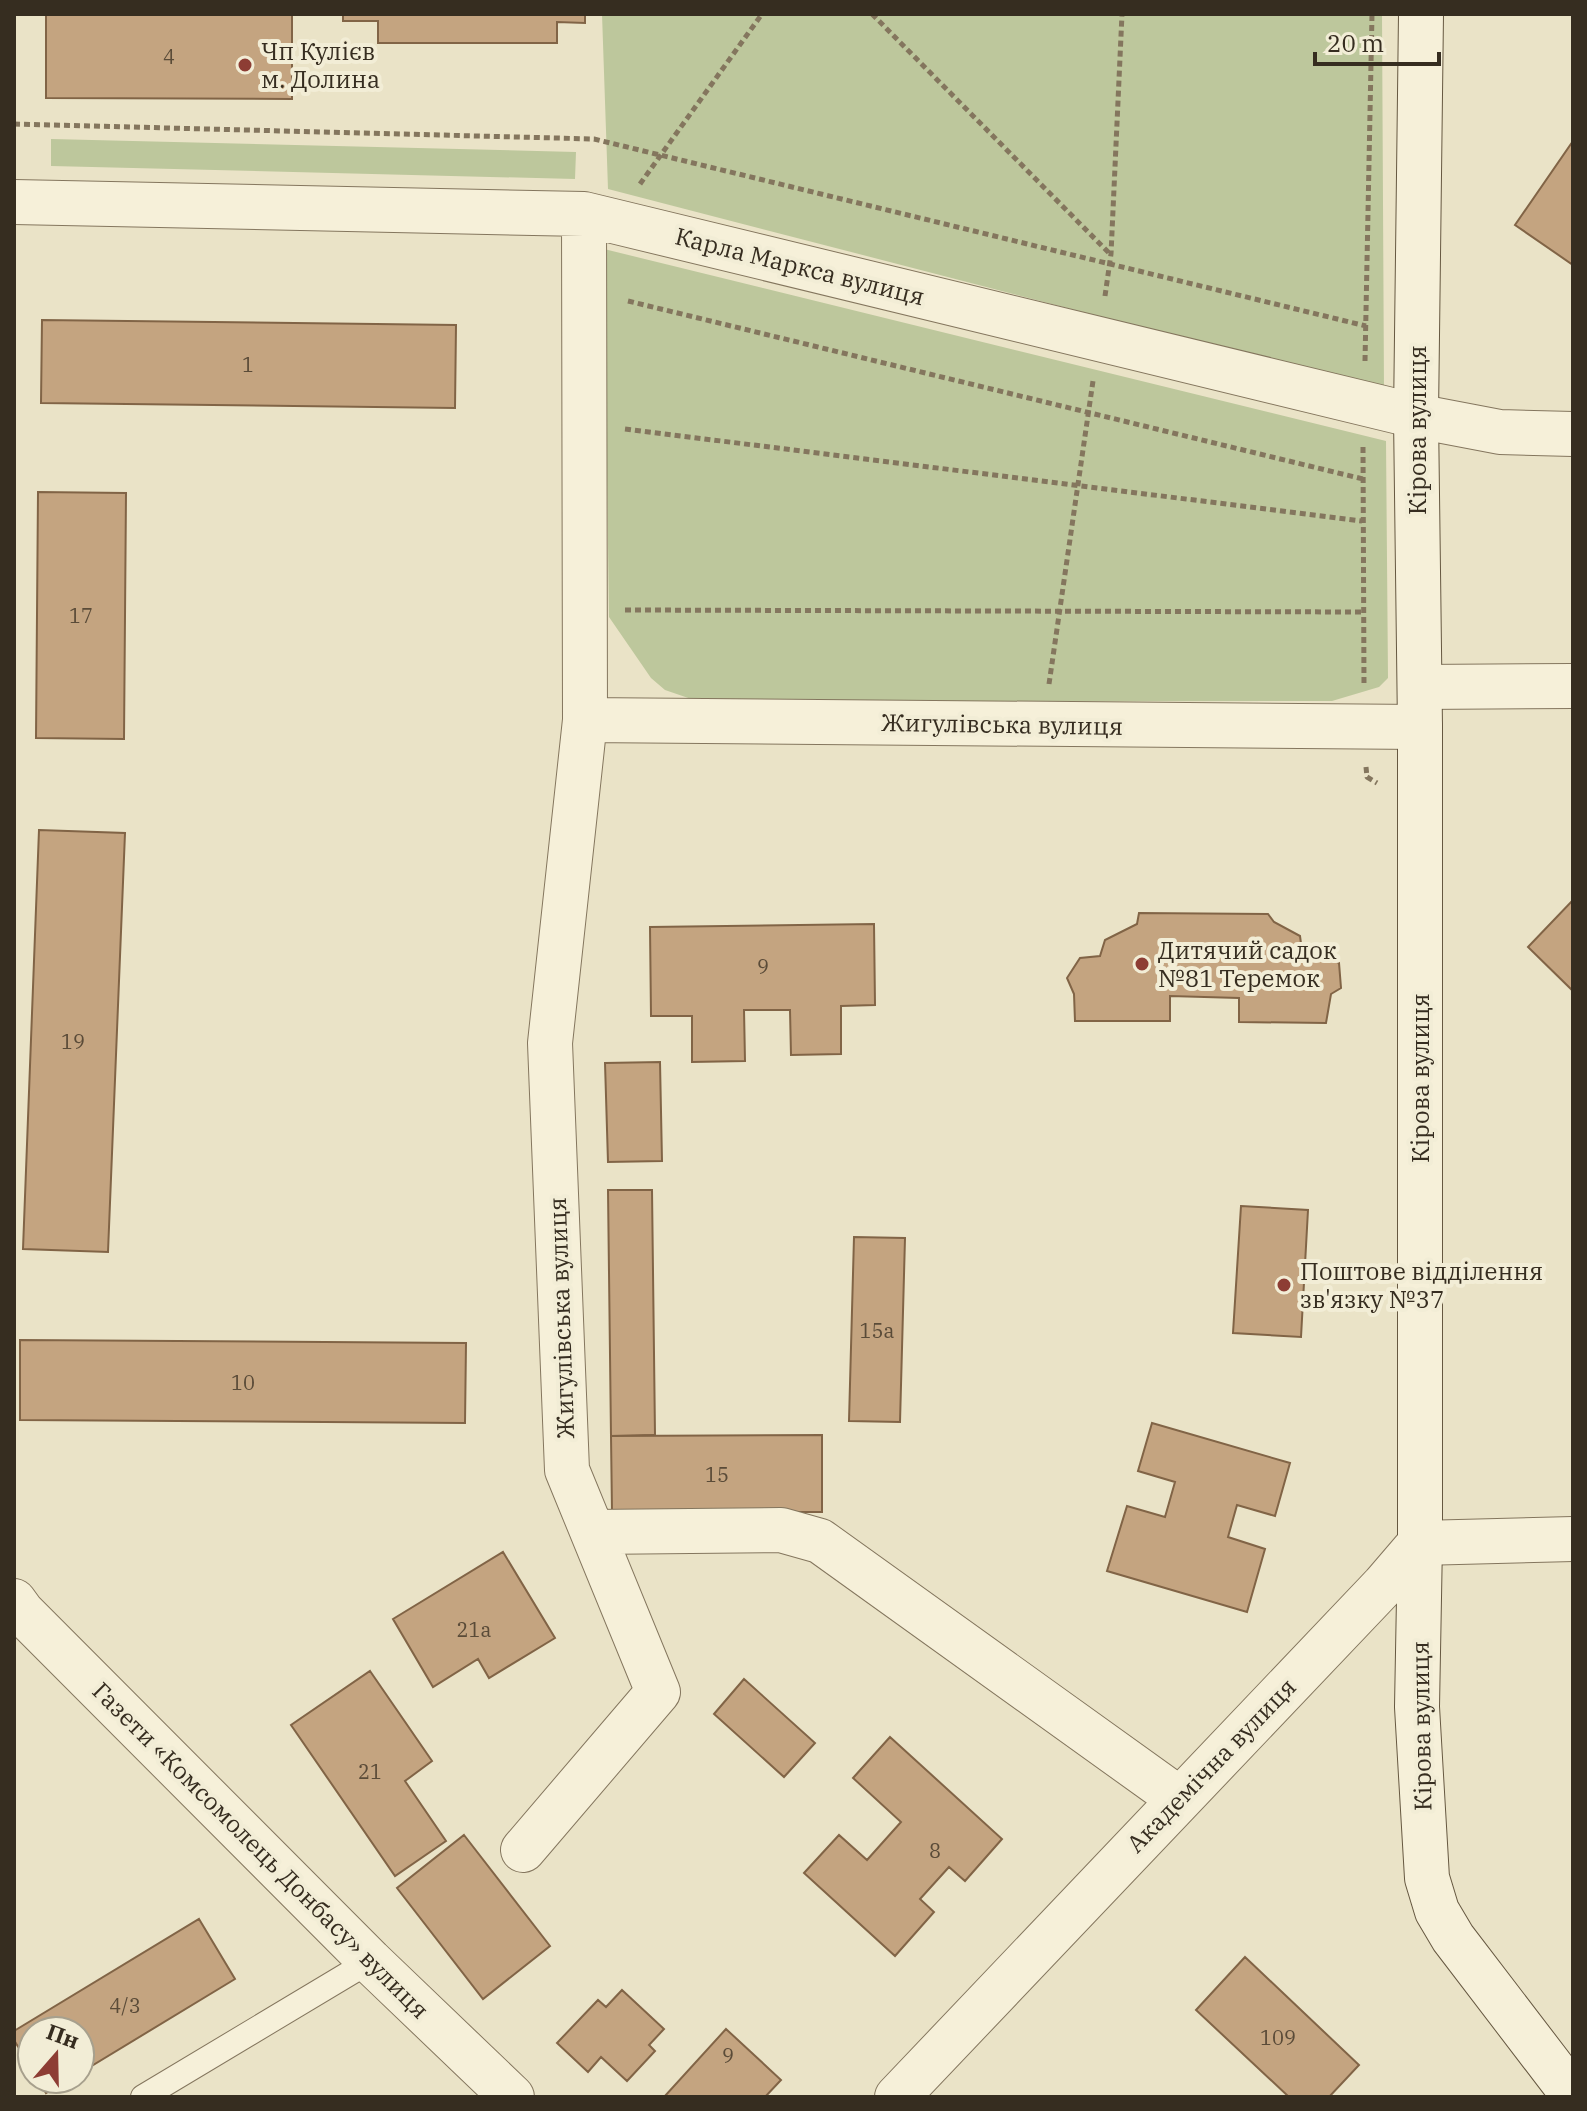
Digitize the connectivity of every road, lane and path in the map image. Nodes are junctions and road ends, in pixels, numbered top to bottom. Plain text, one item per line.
1 (762, 14) edge
2 (872, 14) edge
3 (1372, 14) edge
4 (1421, 14) edge
5 (14, 124) edge
6 (661, 155) junction
7 (14, 202) edge
8 (584, 214) junction
9 (633, 226) junction
10 (1111, 254) dead end
11 (584, 291) junction
12 (1366, 326) junction
13 (1364, 403) junction
14 (1416, 416) junction
15 (584, 424) junction
16 (1573, 434) edge
17 (1363, 479) junction
18 (1362, 521) junction
19 (584, 610) junction
20 (1573, 686) edge
21 (1420, 707) junction
22 (585, 720) junction
23 (593, 1532) junction
24 (1573, 1539) edge
25 (1420, 1543) junction
26 (14, 1601) edge
27 (1178, 1798) junction
28 (523, 1850) dead end
29 (370, 1961) junction
30 (1573, 2095) edge
31 (143, 2097) edge
32 (512, 2097) edge
33 (897, 2097) edge

1 - 6 path
2 - 10 path
3 - 12 path
4 - 14 street, Кірова вулиця
5 - 6 path
6 - 9 path
6 - 12 path
7 - 8 street, Карла Маркса вулиця
8 - 9 street, Карла Маркса вулиця
8 - 11 street, Жигулівська вулиця
9 - 13 street, Карла Маркса вулиця
11 - 15 street, Жигулівська вулиця
11 - 17 path
12 - 13 path
13 - 14 street, Карла Маркса вулиця
13 - 17 path
14 - 16 street, Карла Маркса вулиця
14 - 21 street, Кірова вулиця
15 - 18 path
15 - 19 street, Жигулівська вулиця
17 - 18 path
18 - 19 path
19 - 22 street, Жигулівська вулиця
20 - 21 street, Жигулівська вулиця
21 - 22 street, Жигулівська вулиця
21 - 25 street, Кірова вулиця
22 - 23 street, Жигулівська вулиця
23 - 27 street
23 - 28 street, Жигулівська вулиця
24 - 25 street
25 - 27 street, Академічна вулиця
25 - 30 street, Кірова вулиця
26 - 29 street, Газети «Комсомолець Донбасу» вулиця
27 - 33 street, Академічна вулиця
29 - 31 lane
29 - 32 street, Газети «Комсомолець Донбасу» вулиця

